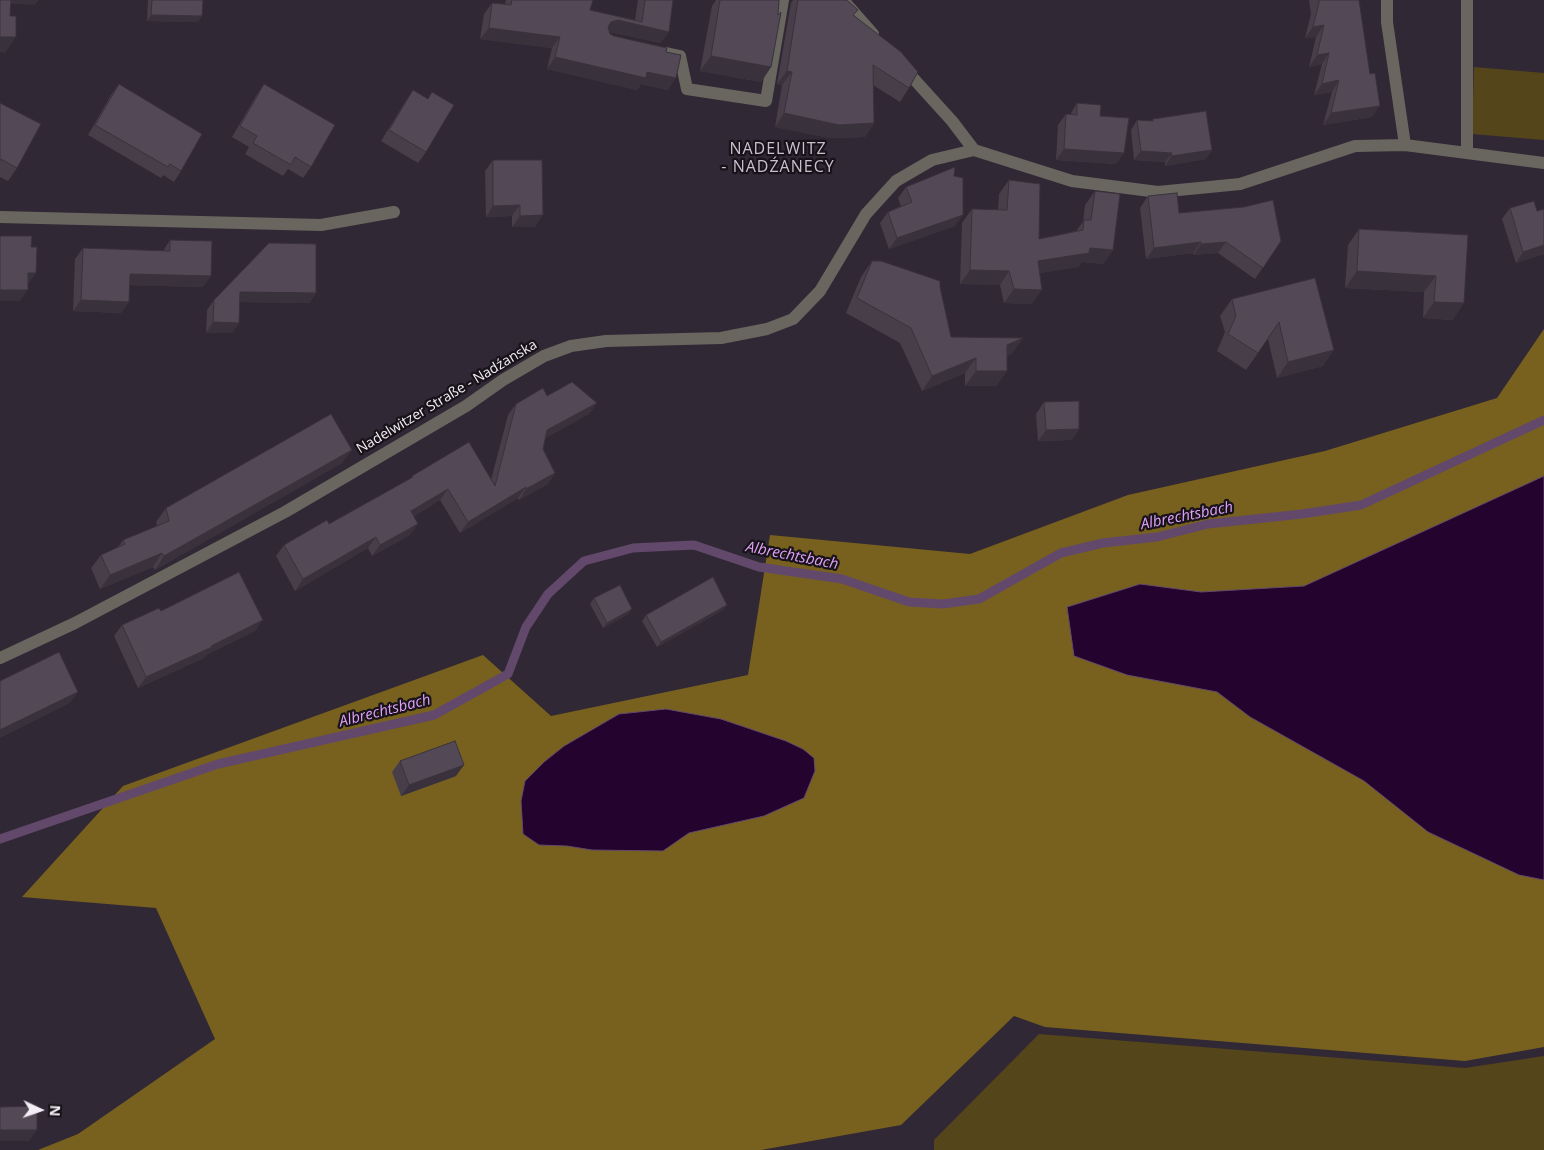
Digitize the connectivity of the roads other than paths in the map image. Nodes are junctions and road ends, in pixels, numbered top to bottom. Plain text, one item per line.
1 (783, 0) edge
2 (843, 0) edge
3 (1386, 0) edge
4 (1467, 0) edge
5 (881, 42) edge
6 (653, 50) edge
7 (894, 57) edge
8 (1405, 145) junction
9 (974, 150) junction
10 (1467, 153) junction
11 (1544, 163) edge
12 (394, 212) dead end
13 (0, 217) edge
14 (0, 658) edge

1 - 6 street
2 - 5 street
3 - 8 street
4 - 10 street
7 - 9 street
8 - 9 street
8 - 10 street
9 - 14 street, Nadelwitzer Straße - Nadźanska
10 - 11 street
12 - 13 street

